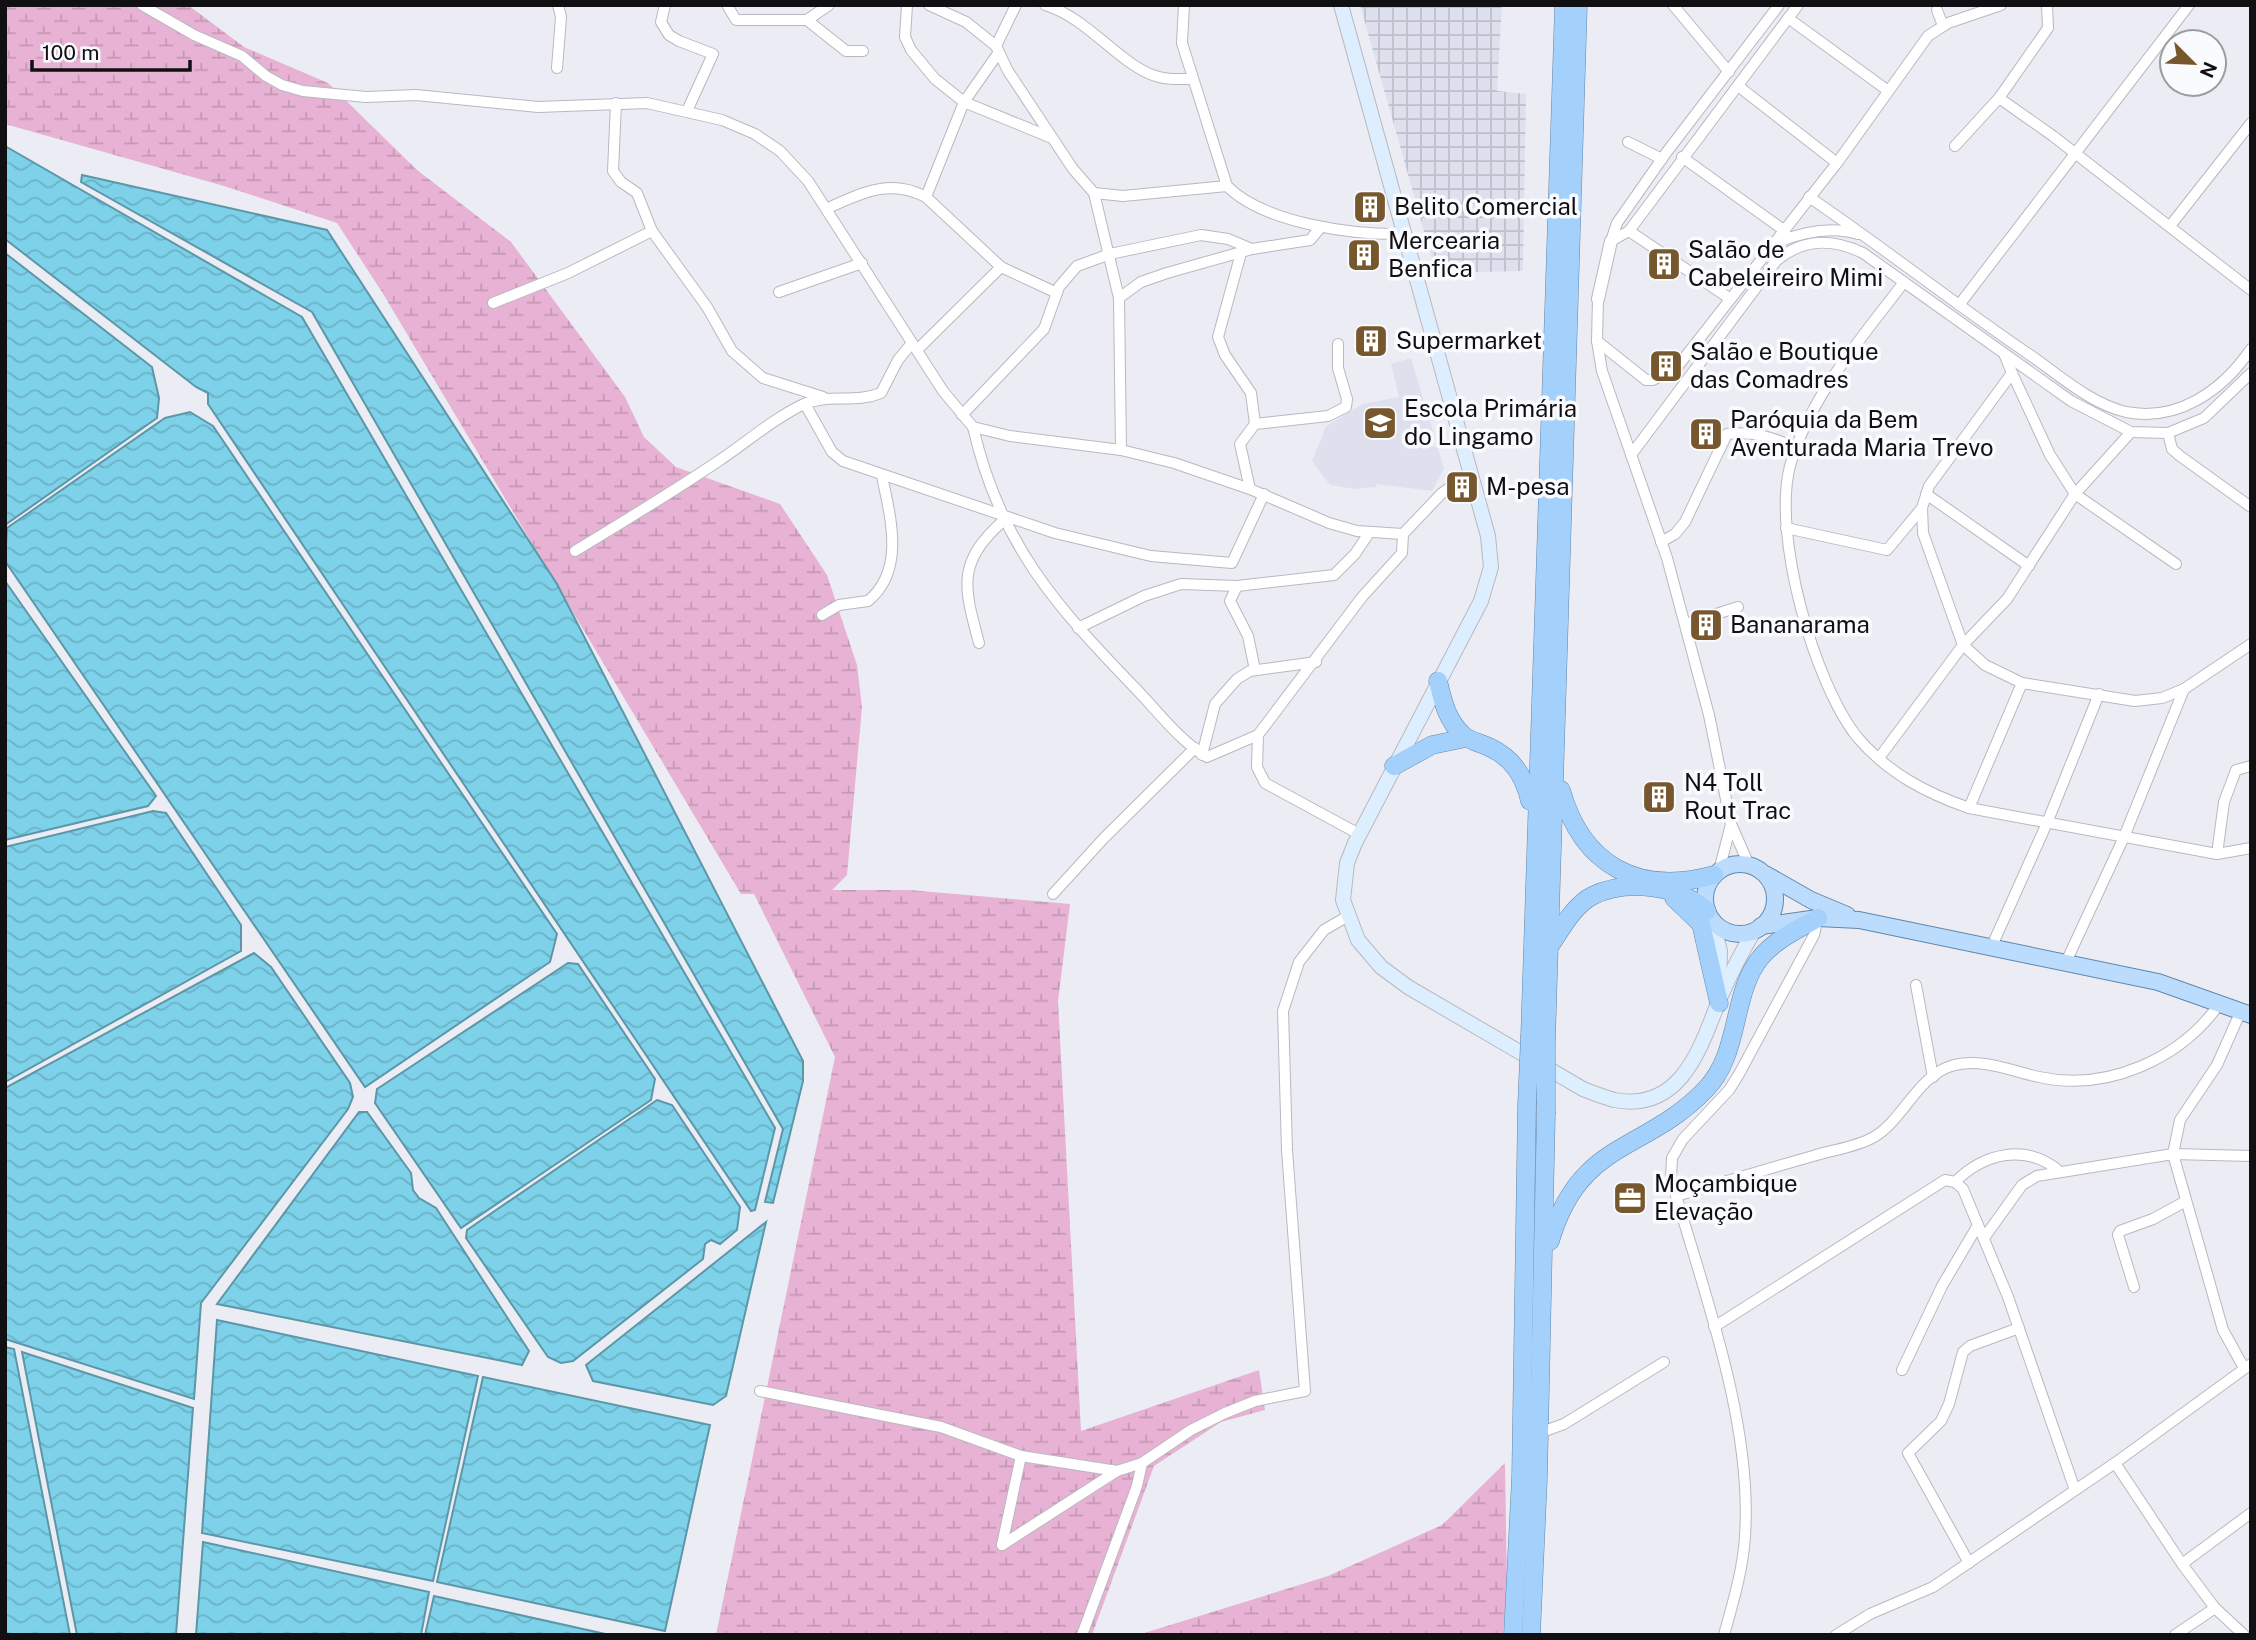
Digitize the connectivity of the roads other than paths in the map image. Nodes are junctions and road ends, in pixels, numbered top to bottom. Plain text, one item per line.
1 (142, 5) edge
2 (558, 5) edge
3 (665, 5) edge
4 (727, 5) edge
5 (829, 5) edge
6 (906, 5) edge
7 (929, 5) edge
8 (1016, 5) edge
9 (1045, 5) edge
10 (1184, 5) edge
11 (1341, 5) edge
12 (1564, 5) edge
13 (1578, 5) edge
14 (1673, 5) edge
15 (1779, 5) edge
16 (1797, 5) edge
17 (1924, 5) edge
18 (2001, 5) edge
19 (2047, 5) edge
20 (2189, 5) edge
21 (1938, 8) edge
22 (1788, 18) junction
23 (807, 20) junction
24 (1943, 26) junction
25 (997, 49) junction
26 (863, 51) dead end
27 (556, 68) dead end
28 (1729, 72) junction
29 (1192, 79) junction
30 (1738, 86) junction
31 (1887, 90) junction
32 (1998, 98) junction
33 (964, 102) junction
34 (616, 103) junction
35 (687, 111) junction
36 (2251, 123) edge
37 (2246, 137) edge
38 (1052, 138) junction
39 (1628, 142) dead end
40 (1955, 146) dead end
41 (2073, 154) junction
42 (1682, 157) junction
43 (1662, 159) junction
44 (1837, 163) junction
45 (1227, 186) junction
46 (1094, 194) junction
47 (926, 197) junction
48 (1809, 197) junction
49 (828, 208) junction
50 (2170, 226) junction
51 (1321, 227) junction
52 (652, 231) junction
53 (1629, 231) junction
54 (1785, 231) junction
55 (1405, 234) junction
56 (1867, 236) junction
57 (1611, 241) junction
58 (1775, 244) junction
59 (1247, 251) junction
60 (1111, 254) junction
61 (862, 264) junction
62 (1001, 267) junction
63 (2251, 273) edge
64 (1904, 282) junction
65 (2248, 288) edge
66 (779, 292) dead end
67 (1057, 293) junction
68 (1119, 298) junction
69 (1729, 298) junction
70 (1598, 299) joint
71 (493, 303) dead end
72 (1959, 305) junction
73 (1597, 341) junction
74 (1338, 344) dead end
75 (914, 346) junction
76 (2251, 349) edge
77 (2005, 356) junction
78 (2012, 373) junction
79 (2251, 373) edge
80 (823, 397) junction
81 (805, 404) junction
82 (962, 415) junction
83 (1255, 424) junction
84 (974, 427) junction
85 (2131, 432) junction
86 (2168, 433) junction
87 (1796, 448) junction
88 (1121, 450) junction
89 (1631, 455) junction
90 (1472, 472) junction
91 (881, 475) junction
92 (1250, 489) junction
93 (1264, 494) junction
94 (1926, 494) junction
95 (2075, 494) junction
96 (2251, 507) edge
97 (1922, 508) junction
98 (1002, 518) junction
99 (1786, 528) junction
100 (1369, 533) junction
101 (1404, 534) junction
102 (1661, 542) junction
103 (575, 551) dead end
104 (2176, 564) dead end
105 (2029, 566) junction
106 (1237, 586) junction
107 (1738, 607) dead end
108 (822, 615) dead end
109 (1685, 624) junction
110 (1078, 628) junction
111 (979, 643) dead end
112 (2251, 644) edge
113 (1963, 645) junction
114 (1316, 662) junction
115 (1255, 670) junction
116 (1438, 681) junction
117 (2022, 683) junction
118 (2184, 689) junction
119 (2099, 694) junction
120 (1258, 735) junction
121 (1466, 738) junction
122 (1199, 751) junction
123 (1879, 758) junction
124 (2251, 765) edge
125 (1394, 766) junction
126 (1557, 773) junction
127 (1969, 807) junction
128 (2047, 822) junction
129 (1731, 824) junction
130 (1535, 832) junction
131 (1359, 834) junction
132 (2124, 837) junction
133 (2251, 848) edge
134 (2217, 854) junction
135 (1756, 868) junction
136 (1716, 873) junction
137 (1653, 888) junction
138 (1054, 894) dead end
139 (1811, 900) junction
140 (1709, 915) junction
141 (1348, 916) junction
142 (1818, 918) junction
143 (1859, 920) junction
144 (1758, 928) junction
145 (1549, 947) junction
146 (1991, 948) junction
147 (2066, 962) junction
148 (1916, 985) dead end
149 (1719, 1003) junction
150 (2220, 1003) junction
151 (2246, 1013) edge
152 (1538, 1039) junction
153 (1933, 1077) junction
154 (2173, 1154) junction
155 (2251, 1156) edge
156 (2059, 1171) junction
157 (1955, 1182) junction
158 (1676, 1196) junction
159 (2186, 1201) junction
160 (1978, 1225) junction
161 (1984, 1238) junction
162 (1543, 1265) junction
163 (2134, 1287) dead end
164 (1714, 1327) junction
165 (2019, 1328) junction
166 (1664, 1362) dead end
167 (2248, 1366) edge
168 (1902, 1370) dead end
169 (760, 1391) dead end
170 (1539, 1433) junction
171 (1021, 1456) junction
172 (1142, 1463) junction
173 (2115, 1463) junction
174 (1118, 1471) junction
175 (2075, 1490) junction
176 (2251, 1514) edge
177 (1969, 1563) junction
178 (2182, 1564) junction
179 (2215, 1608) junction
180 (2245, 1630) edge
181 (1082, 1635) edge
182 (1514, 1635) edge
183 (1531, 1635) edge
184 (1724, 1635) edge
185 (1836, 1635) edge
186 (2175, 1635) edge

1 - 34 street
2 - 27 street
3 - 35 street
4 - 23 street
5 - 23 street
6 - 33 street
7 - 25 street
8 - 25 street
9 - 29 street
10 - 29 street
11 - 55 main road
12 - 130 highway
13 - 126 highway
14 - 28 street
15 - 28 street
16 - 22 street
17 - 21 street
18 - 24 street
19 - 32 street
20 - 41 street
21 - 24 street
22 - 30 street
22 - 31 street
23 - 26 street
24 - 31 street
25 - 33 street
25 - 38 street
28 - 43 street
29 - 45 street
30 - 42 street
30 - 44 street
31 - 44 street
32 - 40 street
32 - 41 street
33 - 38 street
33 - 47 street
34 - 35 street
34 - 52 street
35 - 49 street
36 - 37 street
37 - 50 street
38 - 46 street
39 - 43 street
41 - 50 street
41 - 72 street
42 - 53 street
42 - 54 street
43 - 57 street
44 - 48 street
45 - 46 street
45 - 51 street
46 - 60 street
47 - 49 street
47 - 62 street
48 - 54 street
48 - 56 street
49 - 61 street
50 - 65 street
51 - 55 street
51 - 59 street
52 - 71 street
52 - 80 street
53 - 57 street
53 - 69 street
54 - 58 street
55 - 90 main road
56 - 58 street
56 - 72 street
57 - 70 street
58 - 69 street
59 - 60 street
59 - 68 street
59 - 83 street
60 - 67 street
60 - 68 street
61 - 66 street
61 - 75 street
62 - 67 street
62 - 75 street
63 - 65 street
64 - 77 street
64 - 87 street
64 - 89 street
67 - 82 street
68 - 88 street
69 - 73 street
70 - 73 street
72 - 76 street
73 - 89 street
74 - 83 street
75 - 80 street
75 - 82 street
77 - 78 street
77 - 85 street
78 - 94 street
78 - 95 street
79 - 86 street
80 - 81 street
81 - 91 street
81 - 103 street
82 - 84 street
83 - 92 street
84 - 88 street
84 - 98 street
85 - 86 street
85 - 95 street
86 - 96 street
87 - 99 street
87 - 102 street
88 - 92 street
89 - 102 street
90 - 101 street
90 - 116 main road
91 - 98 street
91 - 108 street
92 - 93 street
93 - 98 street
93 - 100 street
94 - 97 street
94 - 105 street
95 - 104 street
95 - 105 street
97 - 99 street
97 - 113 street
98 - 110 street
98 - 111 street
99 - 123 street
100 - 101 street
100 - 106 street
101 - 114 street
102 - 109 street
105 - 113 street
106 - 110 street
106 - 115 street
107 - 109 street
109 - 129 street
110 - 122 street
112 - 118 street
113 - 117 street
113 - 123 street
114 - 115 street
114 - 120 street
115 - 122 street
116 - 121 highway
116 - 125 main road
117 - 119 street
117 - 127 street
118 - 119 street
118 - 132 street
119 - 128 street
120 - 122 street
120 - 131 street
121 - 125 highway
121 - 130 highway
122 - 138 street
123 - 127 street
124 - 134 street
125 - 131 main road
126 - 136 highway
126 - 145 highway
127 - 128 street
128 - 132 street
128 - 146 street
129 - 135 street
129 - 136 street
130 - 152 highway
131 - 141 main road
132 - 134 street
132 - 147 street
133 - 134 street
135 - 136 main road
135 - 139 main road
135 - 144 main road
136 - 140 main road
137 - 140 highway
137 - 145 highway
137 - 149 highway
139 - 142 street
139 - 143 main road
140 - 144 main road
140 - 149 main road
141 - 149 main road
141 - 172 street
142 - 143 main road
142 - 144 main road
142 - 158 street
142 - 162 highway
143 - 146 main road
144 - 149 main road
145 - 152 highway
146 - 147 main road
147 - 150 main road
148 - 153 street
150 - 151 main road
150 - 153 street
151 - 154 street
152 - 162 highway, bridge
152 - 182 highway, bridge
153 - 158 street
154 - 155 street
154 - 156 street
154 - 159 street
156 - 157 street
156 - 161 street
157 - 160 street
157 - 164 street
158 - 164 street
159 - 163 street
159 - 167 street
160 - 161 street
160 - 168 street
161 - 165 street
162 - 170 highway
164 - 184 street
165 - 175 street
165 - 177 street
166 - 170 street
167 - 173 street
169 - 171 street
170 - 183 highway
171 - 174 street
171 - 174 street
172 - 174 street
172 - 181 street
173 - 175 street
173 - 178 street
175 - 177 street
176 - 178 street
177 - 185 street
178 - 179 street
179 - 180 street
179 - 186 street

